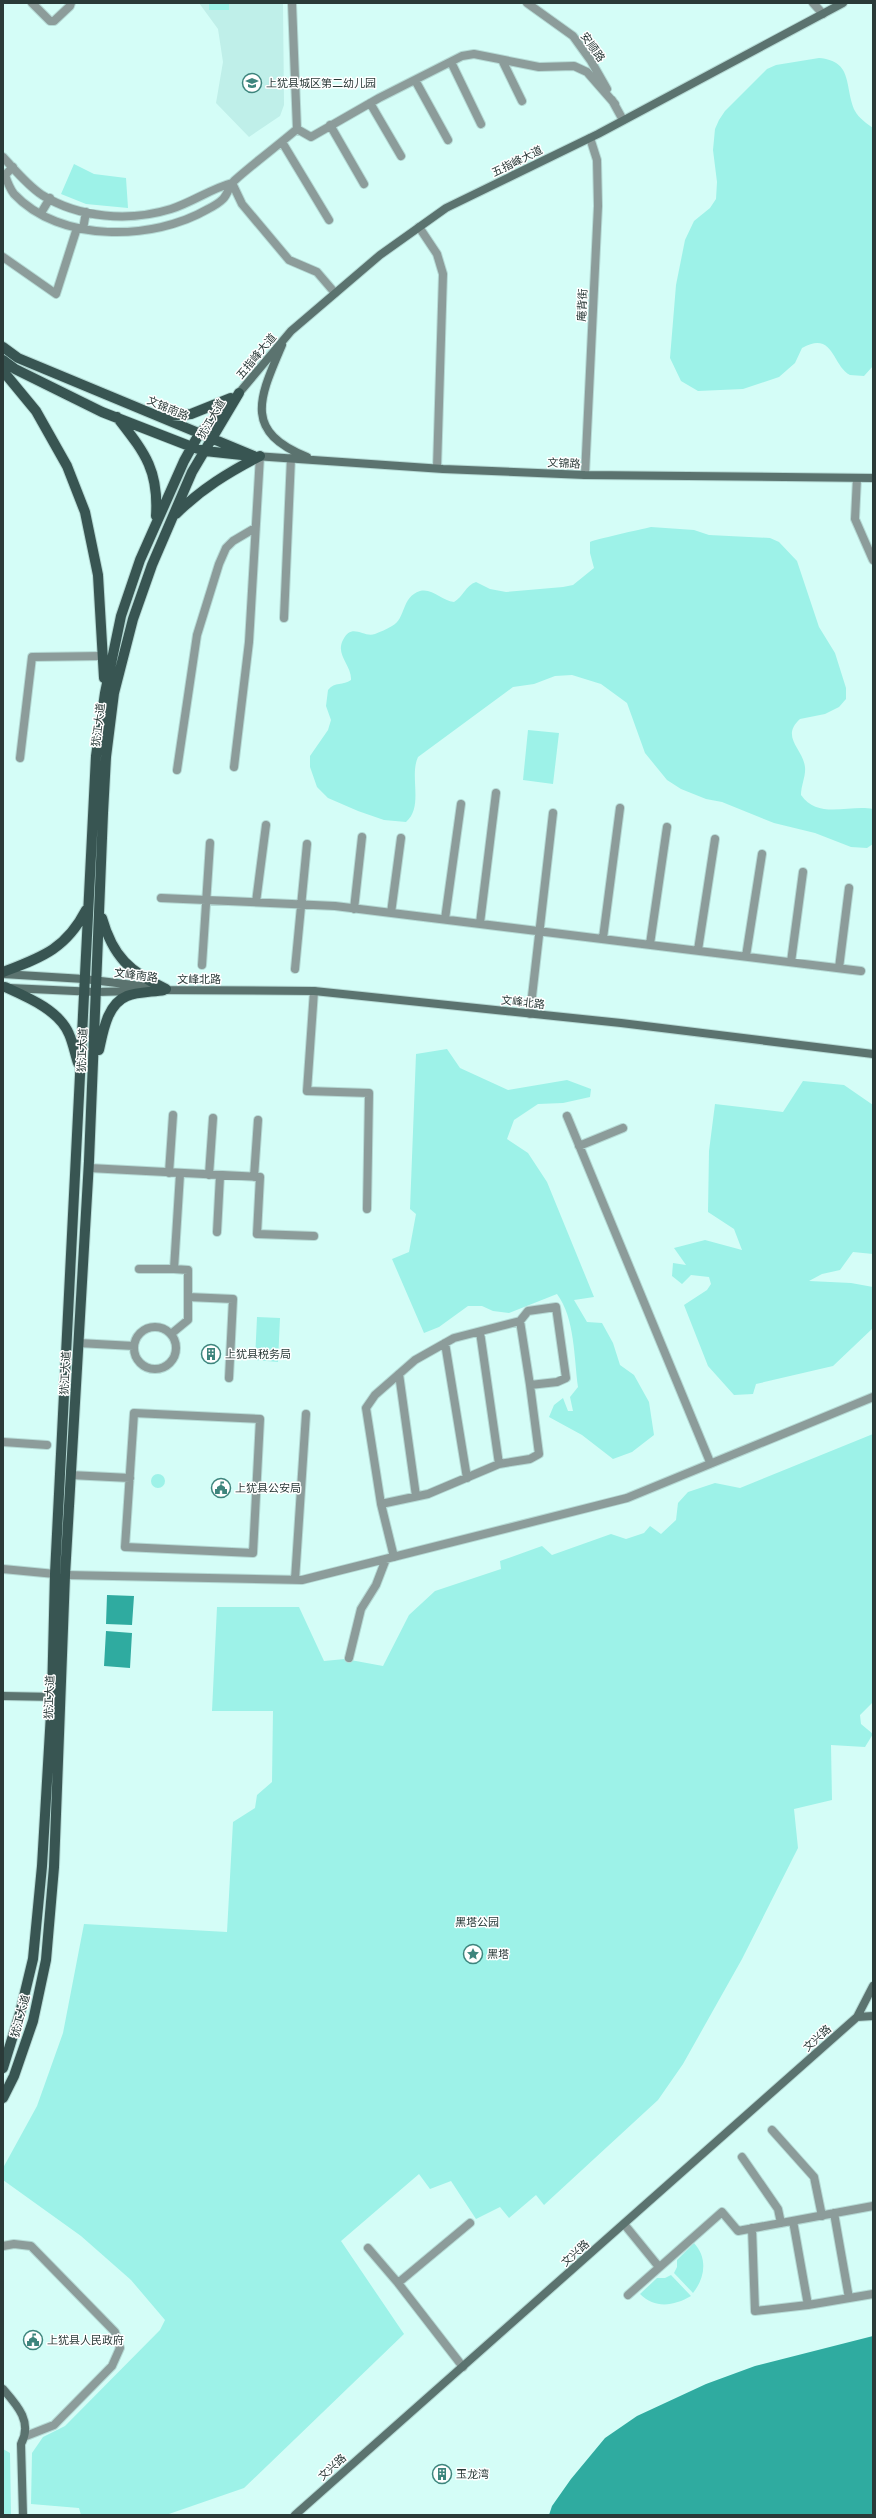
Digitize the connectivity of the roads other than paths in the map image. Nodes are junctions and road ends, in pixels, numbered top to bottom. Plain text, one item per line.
1 (32, 3) edge
2 (71, 3) edge
3 (292, 3) edge
4 (526, 3) edge
5 (814, 3) edge
6 (843, 3) edge
7 (823, 14) junction
8 (451, 62) junction
9 (503, 62) junction
10 (415, 80) junction
11 (522, 101) dead end
12 (370, 103) junction
13 (615, 104) junction
14 (623, 120) junction
15 (481, 124) dead end
16 (330, 125) junction
17 (297, 129) junction
18 (590, 138) junction
19 (448, 140) dead end
20 (282, 142) junction
21 (3, 156) edge
22 (402, 156) dead end
23 (13, 167) junction
24 (4, 175) edge
25 (232, 183) junction
26 (364, 184) dead end
27 (50, 198) junction
28 (193, 200) junction
29 (86, 212) junction
30 (42, 213) junction
31 (199, 214) junction
32 (329, 220) dead end
33 (419, 227) junction
34 (80, 228) junction
35 (3, 257) edge
36 (335, 293) junction
37 (286, 337) junction
38 (3, 347) edge
39 (3, 360) edge
40 (3, 371) edge
41 (239, 393) junction
42 (117, 417) junction
43 (158, 417) junction
44 (200, 434) junction
45 (213, 439) junction
46 (192, 447) junction
47 (205, 451) junction
48 (257, 456) junction
49 (291, 458) junction
50 (316, 460) junction
51 (437, 468) junction
52 (585, 475) junction
53 (857, 478) junction
54 (873, 478) edge
55 (172, 518) junction
56 (156, 524) junction
57 (256, 528) junction
58 (873, 560) edge
59 (284, 618) dead end
60 (103, 656) junction
61 (105, 693) junction
62 (20, 758) dead end
63 (234, 767) dead end
64 (177, 770) dead end
65 (496, 793) dead end
66 (461, 804) dead end
67 (620, 808) dead end
68 (553, 813) dead end
69 (266, 825) dead end
70 (667, 827) dead end
71 (362, 836) dead end
72 (401, 838) dead end
73 (715, 839) dead end
74 (210, 843) dead end
75 (306, 844) dead end
76 (762, 854) dead end
77 (803, 872) dead end
78 (849, 888) dead end
79 (161, 898) dead end
80 (205, 900) junction
81 (256, 902) junction
82 (300, 905) junction
83 (88, 906) junction
84 (100, 908) junction
85 (354, 909) junction
86 (391, 913) junction
87 (445, 919) junction
88 (480, 923) junction
89 (538, 930) junction
90 (603, 938) junction
91 (650, 944) junction
92 (698, 950) junction
93 (746, 956) junction
94 (791, 962) junction
95 (202, 965) dead end
96 (839, 968) junction
97 (295, 969) dead end
98 (860, 971) dead end
99 (3, 973) edge
100 (84, 979) junction
101 (97, 981) junction
102 (4, 987) edge
103 (167, 990) junction
104 (314, 991) junction
105 (84, 992) junction
106 (96, 992) junction
107 (530, 1014) junction
108 (873, 1054) edge
109 (80, 1072) junction
110 (93, 1076) junction
111 (173, 1115) dead end
112 (567, 1116) dead end
113 (213, 1118) dead end
114 (258, 1120) dead end
115 (623, 1128) dead end
116 (579, 1146) junction
117 (89, 1168) junction
118 (169, 1173) junction
119 (180, 1174) junction
120 (210, 1175) junction
121 (220, 1176) junction
122 (254, 1177) junction
123 (367, 1209) dead end
124 (217, 1232) dead end
125 (314, 1236) dead end
126 (139, 1269) dead end
127 (174, 1269) junction
128 (188, 1297) junction
129 (520, 1321) junction
130 (480, 1332) junction
131 (170, 1334) junction
132 (78, 1343) junction
133 (445, 1343) junction
134 (134, 1346) junction
135 (399, 1374) junction
136 (229, 1378) dead end
137 (530, 1385) junction
138 (873, 1397) edge
139 (306, 1414) dead end
140 (3, 1442) edge
141 (47, 1445) dead end
142 (710, 1462) junction
143 (499, 1464) junction
144 (70, 1475) junction
145 (130, 1478) junction
146 (467, 1478) junction
147 (416, 1496) junction
148 (381, 1504) junction
149 (390, 1558) junction
150 (3, 1569) edge
151 (60, 1575) junction
152 (295, 1580) junction
153 (349, 1658) dead end
154 (3, 1696) edge
155 (57, 1697) junction
156 (873, 1986) edge
157 (873, 2016) edge
158 (857, 2017) junction
159 (3, 2068) edge
160 (3, 2098) edge
161 (772, 2130) dead end
162 (742, 2157) dead end
163 (873, 2206) edge
164 (834, 2213) junction
165 (822, 2216) junction
166 (793, 2221) junction
167 (470, 2223) dead end
168 (781, 2223) junction
169 (624, 2224) junction
170 (752, 2228) junction
171 (3, 2246) edge
172 (368, 2248) dead end
173 (659, 2267) junction
174 (398, 2283) junction
175 (873, 2294) edge
176 (628, 2295) dead end
177 (849, 2298) junction
178 (808, 2306) junction
179 (463, 2367) junction
180 (3, 2389) edge
181 (26, 2436) junction
182 (23, 2515) edge
183 (296, 2515) edge

1 - 2 street
3 - 17 street
4 - 13 street, 安顺路
5 - 7 street
6 - 7 main road, 五指峰大道
7 - 14 main road, 五指峰大道
8 - 9 street
8 - 10 street
8 - 15 street
9 - 11 street
9 - 13 street
10 - 12 street
10 - 19 street
12 - 16 street
12 - 22 street
13 - 14 street, 安顺路
14 - 18 main road, 五指峰大道
16 - 17 street
16 - 26 street
17 - 20 street
18 - 33 main road, 五指峰大道
18 - 52 street, 庵背街
20 - 25 street
20 - 32 street
21 - 23 street
23 - 24 street
23 - 27 street
24 - 30 street
25 - 28 street
25 - 31 street
25 - 36 street
27 - 29 street
27 - 30 street
28 - 29 street
28 - 31 street
29 - 34 street
30 - 34 street
31 - 34 street
33 - 36 main road, 五指峰大道
33 - 51 street
34 - 35 street
36 - 37 main road, 五指峰大道
37 - 41 main road, 五指峰大道
37 - 50 main road
38 - 43 main road, 文锦南路
39 - 42 main road
40 - 60 main road
41 - 43 main road
41 - 44 main road, 犹江大道
41 - 45 main road, 犹江大道
42 - 46 main road
42 - 56 main road
43 - 44 main road, 文锦南路
44 - 45 main road, 文锦南路
44 - 46 main road, 犹江大道
45 - 47 main road, 犹江大道
45 - 48 main road, 文锦南路
46 - 47 main road
46 - 56 main road, 犹江大道
47 - 48 main road
47 - 55 main road, 犹江大道
48 - 49 main road, 文锦路
48 - 55 main road
48 - 57 street
49 - 50 main road, 文锦路
49 - 59 street
50 - 51 main road, 文锦路
51 - 52 main road, 文锦路
52 - 53 main road, 文锦路
53 - 54 main road, 文锦路
53 - 58 street
55 - 84 main road, 犹江大道
56 - 61 main road, 犹江大道
57 - 63 street
57 - 64 street
60 - 61 main road
60 - 62 street
61 - 83 main road, 犹江大道
65 - 88 street
66 - 87 street
67 - 90 street
68 - 89 street
69 - 81 street
70 - 91 street
71 - 85 street
72 - 86 street
73 - 92 street
74 - 80 street
75 - 82 street
76 - 93 street
77 - 94 street
78 - 96 street
79 - 80 street
80 - 81 street
80 - 95 street
81 - 82 street
82 - 85 street
82 - 97 street
83 - 99 main road
83 - 100 main road, 犹江大道
84 - 101 main road, 犹江大道
84 - 103 main road
85 - 86 street
86 - 87 street
87 - 88 street
88 - 89 street
89 - 90 street
89 - 107 street
90 - 91 street
91 - 92 street
92 - 93 street
93 - 94 street
94 - 96 street
96 - 98 street
99 - 100 main road, 文峰南路
100 - 101 main road, 文峰南路
100 - 105 main road, 犹江大道
101 - 103 main road, 文峰南路
101 - 106 main road, 犹江大道
102 - 105 main road, 文峰南路
102 - 109 main road
103 - 104 main road, 文峰北路
103 - 106 main road, 文峰南路
103 - 110 main road
104 - 107 main road, 文峰北路
104 - 123 street
105 - 106 main road, 文峰南路
105 - 109 main road, 犹江大道
106 - 110 main road, 犹江大道
107 - 108 main road, 文峰北路
109 - 151 main road, 犹江大道
110 - 117 main road, 犹江大道
111 - 118 street
112 - 116 street
113 - 120 street
114 - 122 street
115 - 116 street
116 - 142 street
117 - 118 street
117 - 132 main road, 犹江大道
118 - 119 street
119 - 120 street
119 - 127 street
120 - 121 street
121 - 122 street
121 - 124 street
122 - 125 street
126 - 127 street
127 - 128 street
128 - 131 street
128 - 136 street
129 - 130 street
129 - 137 street
129 - 137 street
130 - 133 street
130 - 143 street
131 - 134 street
131 - 134 street
132 - 134 street
132 - 144 main road, 犹江大道
133 - 135 street
133 - 146 street
135 - 147 street
135 - 148 street
137 - 143 street
138 - 142 street
139 - 152 street
140 - 141 street
142 - 149 street
143 - 146 street
144 - 145 street
144 - 151 main road, 犹江大道
145 - 145 street
146 - 147 street
147 - 148 street
148 - 149 street
149 - 152 street
149 - 153 street
150 - 151 street
151 - 152 street
151 - 155 main road, 犹江大道
154 - 155 main road
155 - 159 main road, 犹江大道
155 - 160 main road, 犹江大道
156 - 158 main road
157 - 158 main road
158 - 169 main road, 文兴路
161 - 165 street
162 - 168 street
163 - 164 street
164 - 165 street
164 - 177 street
165 - 166 street
166 - 168 street
166 - 178 street
167 - 174 street
168 - 170 street
169 - 173 street
169 - 179 main road, 文兴路
170 - 173 street
170 - 178 street
171 - 181 street
172 - 174 street
173 - 176 street
174 - 179 street
175 - 177 street
177 - 178 street
179 - 183 main road, 文兴路
180 - 181 main road
181 - 182 main road

